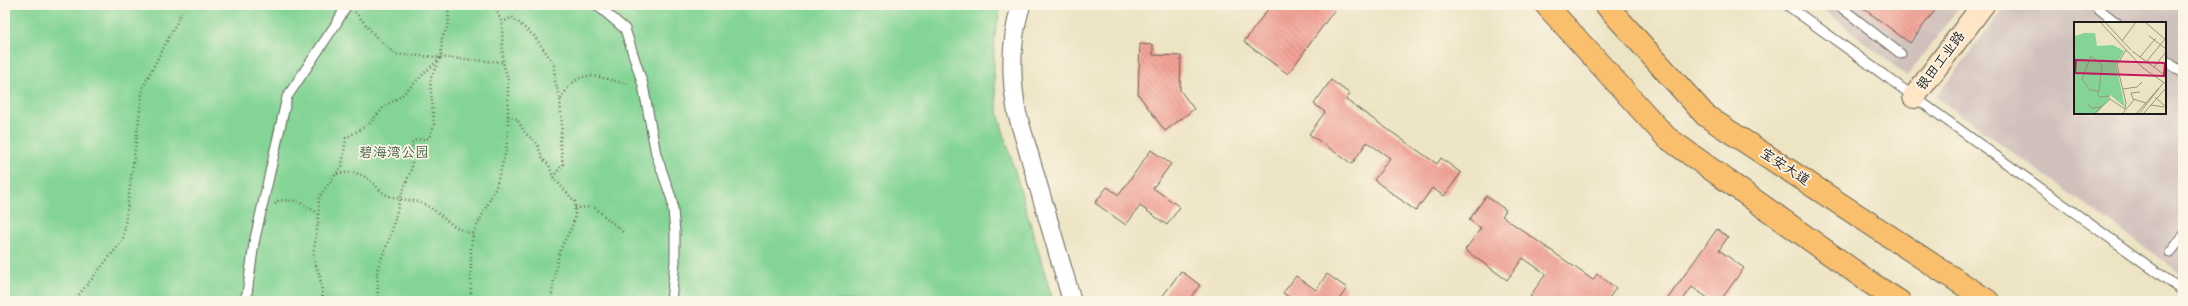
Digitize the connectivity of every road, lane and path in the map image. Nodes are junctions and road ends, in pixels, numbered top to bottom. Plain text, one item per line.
1 (448, 5) edge
2 (494, 5) edge
3 (597, 5) edge
4 (1021, 5) edge
5 (1546, 5) edge
6 (1606, 5) edge
7 (1787, 5) edge
8 (1838, 5) edge
9 (1983, 5) edge
10 (2094, 5) edge
11 (350, 8) edge
12 (183, 10) dead end
13 (2117, 22) edge
14 (502, 23) junction
15 (1901, 54) dead end
16 (441, 57) junction
17 (2166, 61) edge
18 (503, 62) junction
19 (2183, 73) edge
20 (643, 85) junction
21 (1914, 97) junction
22 (560, 99) junction
23 (508, 116) junction
24 (337, 174) junction
25 (553, 177) junction
26 (400, 199) junction
27 (575, 208) junction
28 (318, 213) junction
29 (259, 217) junction
30 (623, 232) dead end
31 (473, 234) junction
32 (2183, 236) edge
33 (2170, 253) dead end
34 (2183, 291) edge
35 (74, 301) edge
36 (243, 301) edge
37 (323, 301) edge
38 (378, 301) edge
39 (471, 301) edge
40 (551, 301) edge
41 (671, 301) edge
42 (1072, 301) edge
43 (1899, 301) edge
44 (1988, 301) edge

1 - 16 path
2 - 14 path
3 - 20 lane
4 - 42 street
5 - 43 main road
6 - 44 main road, 宝安大道
7 - 21 lane
8 - 15 lane
9 - 21 street, 银田工业路
10 - 13 lane
11 - 16 path
11 - 29 lane
12 - 35 path
14 - 18 path
14 - 22 path
16 - 18 path
16 - 24 path
16 - 26 path
17 - 19 lane
18 - 23 path
20 - 22 path
20 - 41 lane
21 - 34 lane
22 - 25 path
23 - 25 path
23 - 31 path
24 - 26 path
24 - 28 path
25 - 27 path
26 - 31 path
26 - 38 path
27 - 30 path
27 - 40 path
28 - 29 path
28 - 37 path
29 - 36 lane
31 - 39 path
32 - 33 lane

